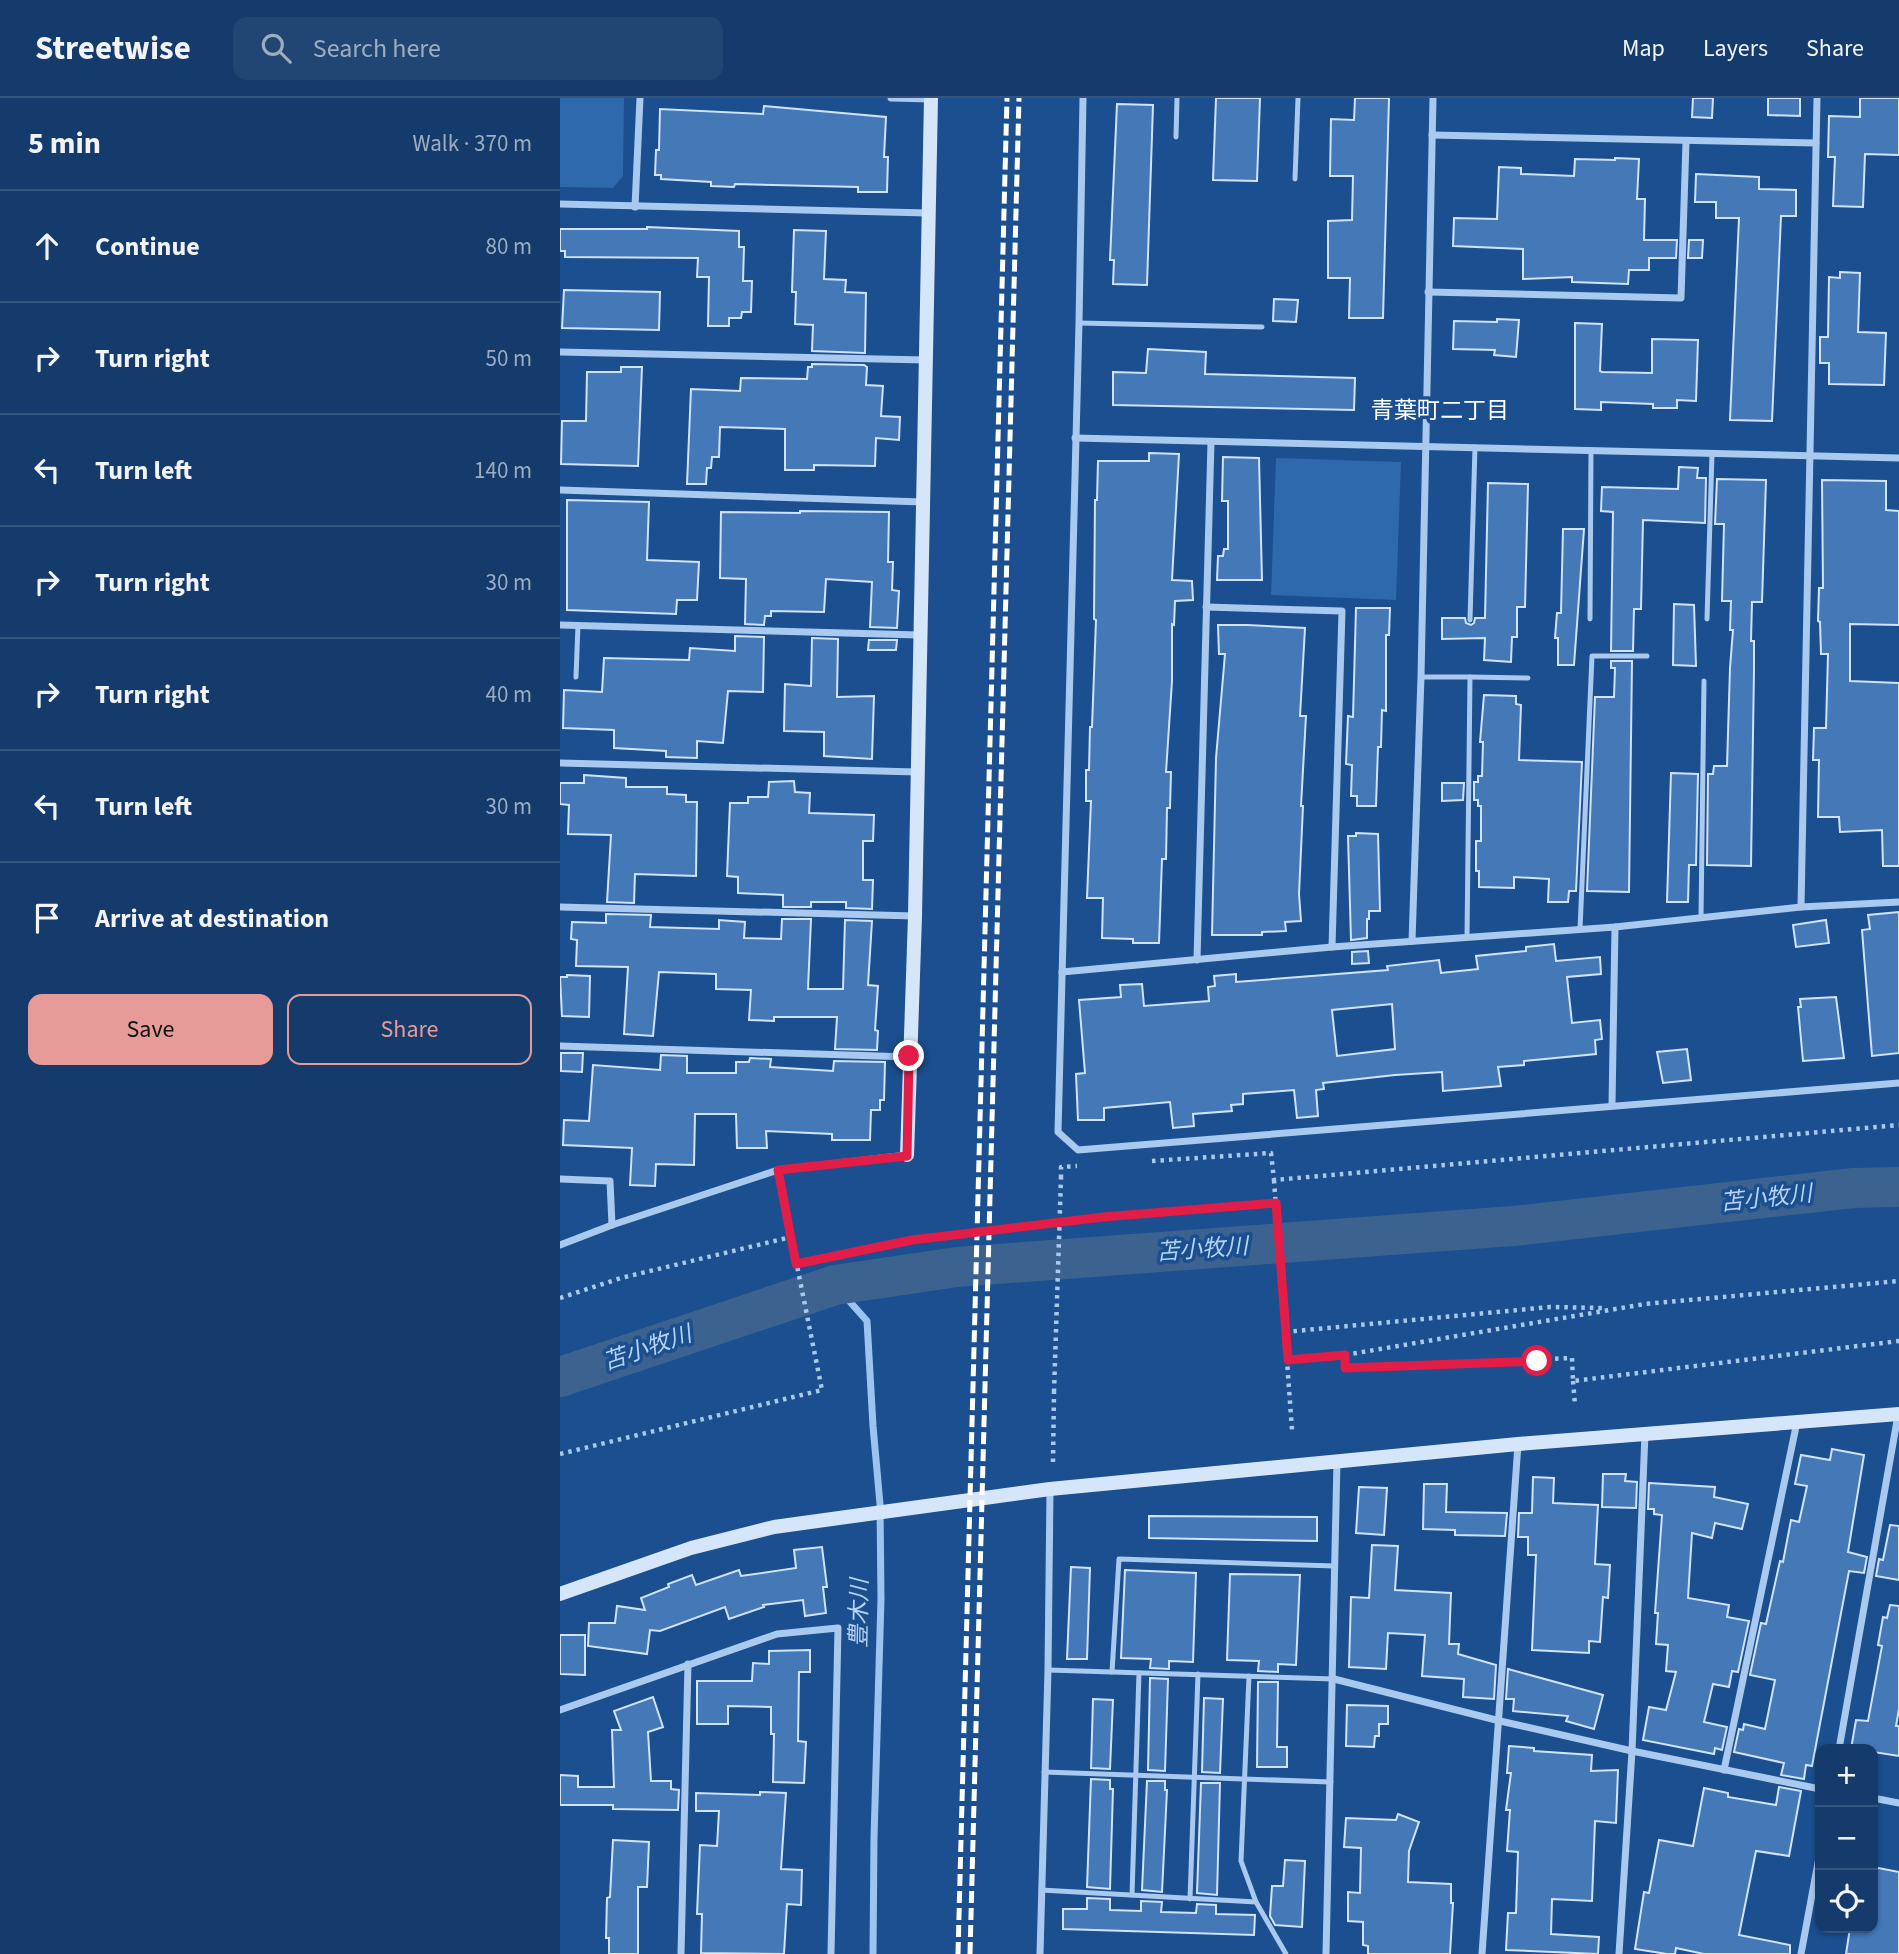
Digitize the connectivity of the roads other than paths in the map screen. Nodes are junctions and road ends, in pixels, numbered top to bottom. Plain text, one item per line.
1 (640, 98) edge
2 (891, 98) edge
3 (1083, 98) edge
4 (1177, 98) edge
5 (1298, 98) edge
6 (1433, 98) edge
7 (1817, 98) edge
8 (931, 99) edge
9 (1432, 135) junction
10 (1176, 137) dead end
11 (1686, 142) junction
12 (1816, 143) junction
13 (1295, 179) dead end
14 (560, 204) edge
15 (635, 207) junction
16 (929, 213) junction
17 (1428, 292) junction
18 (1079, 323) junction
19 (1262, 327) dead end
20 (560, 352) edge
21 (926, 360) junction
22 (1075, 438) junction
23 (1211, 442) junction
24 (1424, 446) junction
25 (1475, 447) junction
26 (1591, 450) junction
27 (1712, 454) junction
28 (1809, 456) junction
29 (1899, 458) edge
30 (560, 489) edge
31 (923, 502) junction
32 (1206, 607) junction
33 (1590, 619) dead end
34 (1707, 619) dead end
35 (1470, 620) dead end
36 (560, 625) edge
37 (578, 625) junction
38 (919, 635) junction
39 (1647, 656) dead end
40 (576, 677) dead end
41 (1421, 677) junction
42 (1470, 677) junction
43 (1528, 678) dead end
44 (1704, 681) dead end
45 (560, 763) edge
46 (918, 772) junction
47 (1899, 901) edge
48 (560, 907) edge
49 (1801, 907) junction
50 (915, 916) junction
51 (1700, 918) junction
52 (1615, 927) junction
53 (1580, 929) junction
54 (1467, 937) junction
55 (1412, 941) junction
56 (1332, 947) junction
57 (1197, 960) junction
58 (1062, 972) junction
59 (560, 1046) edge
60 (909, 1056) junction
61 (1899, 1083) edge
62 (1612, 1105) junction
63 (907, 1156) joint
64 (560, 1179) edge
65 (612, 1225) junction
66 (560, 1245) edge
67 (1899, 1414) edge
68 (1797, 1422) junction
69 (1645, 1434) junction
70 (1518, 1444) junction
71 (1337, 1460) junction
72 (1050, 1489) junction
73 (1335, 1566) junction
74 (560, 1594) edge
75 (688, 1664) junction
76 (1048, 1670) junction
77 (1112, 1672) junction
78 (1139, 1673) junction
79 (1198, 1675) junction
80 (1249, 1676) junction
81 (1334, 1679) junction
82 (560, 1710) edge
83 (1500, 1721) junction
84 (1840, 1744) edge
85 (1632, 1751) junction
86 (1724, 1770) junction
87 (1044, 1772) junction
88 (1138, 1776) junction
89 (1195, 1779) junction
90 (1244, 1781) junction
91 (1331, 1782) junction
92 (1815, 1788) edge
93 (1878, 1799) edge
94 (1899, 1802) edge
95 (1817, 1870) edge
96 (1041, 1890) junction
97 (1132, 1895) junction
98 (1190, 1899) junction
99 (1256, 1902) junction
100 (681, 1954) edge
101 (831, 1954) edge
102 (1040, 1954) edge
103 (1286, 1954) edge
104 (1326, 1954) edge
105 (1482, 1954) edge
106 (1619, 1954) edge
107 (1801, 1954) edge

1 - 15 street
2 - 8 street
3 - 18 street
4 - 10 lane
5 - 13 lane
6 - 9 street
7 - 12 street
8 - 16 street
9 - 11 street
9 - 17 street
11 - 12 street
11 - 17 street
12 - 28 street
14 - 15 street
15 - 16 street
16 - 21 street
17 - 24 street
18 - 19 lane
18 - 22 street
20 - 21 street
21 - 31 street
22 - 23 street
22 - 58 street
23 - 24 street
23 - 32 street
24 - 25 street
24 - 41 street
25 - 26 street
25 - 35 lane
26 - 27 street
26 - 33 lane
27 - 28 street
27 - 34 lane
28 - 29 street
28 - 49 street
30 - 31 street
31 - 38 street
32 - 56 street
32 - 57 street
36 - 37 street
37 - 38 street
37 - 40 lane
38 - 46 street
39 - 53 lane
41 - 42 lane
41 - 55 street
42 - 43 lane
42 - 54 lane
44 - 51 lane
45 - 46 street
46 - 50 street
47 - 49 street
48 - 50 street
49 - 51 street
50 - 60 street
51 - 52 street
52 - 53 street
52 - 62 street
53 - 54 street
54 - 55 street
55 - 56 street
56 - 57 street
57 - 58 street
58 - 62 street
59 - 60 street
60 - 63 street
61 - 62 street
63 - 65 street
64 - 65 street
65 - 66 street
67 - 68 street
67 - 84 street
68 - 69 street
68 - 86 street
69 - 70 street
69 - 85 street
70 - 71 street
70 - 83 street
71 - 72 street
71 - 73 street
72 - 74 street
72 - 76 street
73 - 77 lane
73 - 81 street
75 - 82 street
75 - 100 street
75 - 101 street
76 - 77 lane
76 - 87 street
77 - 78 lane
78 - 79 lane
78 - 88 lane
79 - 80 lane
79 - 89 lane
80 - 81 lane
80 - 90 lane
81 - 83 street
81 - 91 street
83 - 85 street
83 - 105 street
85 - 86 street
85 - 106 street
86 - 92 street
87 - 88 lane
87 - 96 street
88 - 89 lane
88 - 97 lane
89 - 90 lane
89 - 98 lane
90 - 91 lane
90 - 99 lane
91 - 104 street
93 - 94 street
95 - 107 street
96 - 97 lane
96 - 102 street
97 - 98 lane
98 - 99 lane
99 - 103 lane

